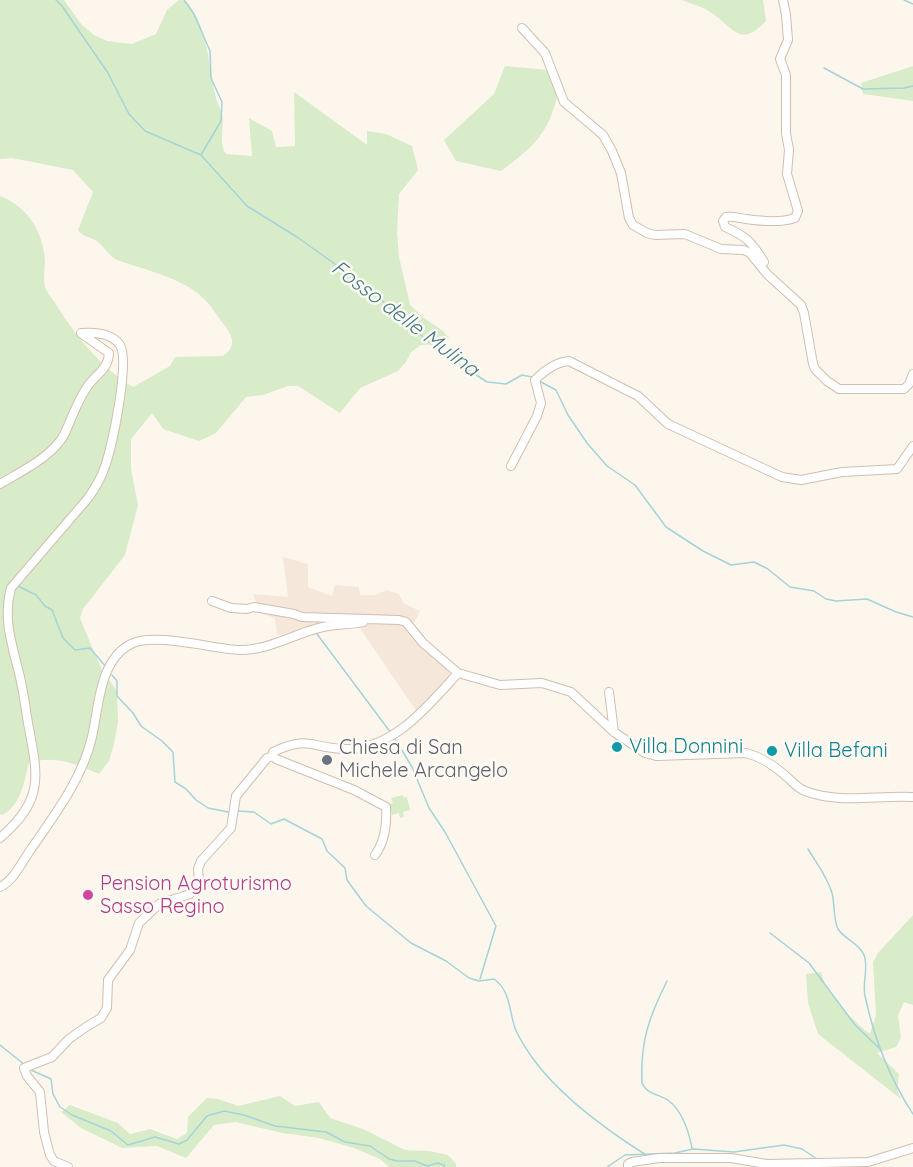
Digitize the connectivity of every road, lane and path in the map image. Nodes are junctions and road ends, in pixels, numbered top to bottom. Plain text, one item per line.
1 (783, 0) edge
2 (522, 28) dead end
3 (780, 285) junction
4 (913, 374) edge
5 (913, 446) edge
6 (511, 466) dead end
7 (0, 484) edge
8 (212, 601) dead end
9 (372, 619) junction
10 (458, 673) junction
11 (609, 692) dead end
12 (614, 732) junction
13 (273, 756) junction
14 (913, 797) edge
15 (0, 838) edge
16 (375, 855) dead end
17 (0, 887) edge
18 (913, 1148) edge
19 (68, 1167) edge
20 (628, 1167) edge

1 - 3 street
2 - 3 street
3 - 4 street
5 - 6 street
7 - 15 street
8 - 9 street
9 - 10 street
9 - 17 street
10 - 12 street
10 - 13 street
11 - 12 street
12 - 14 street
13 - 16 street
13 - 19 street
18 - 20 street

